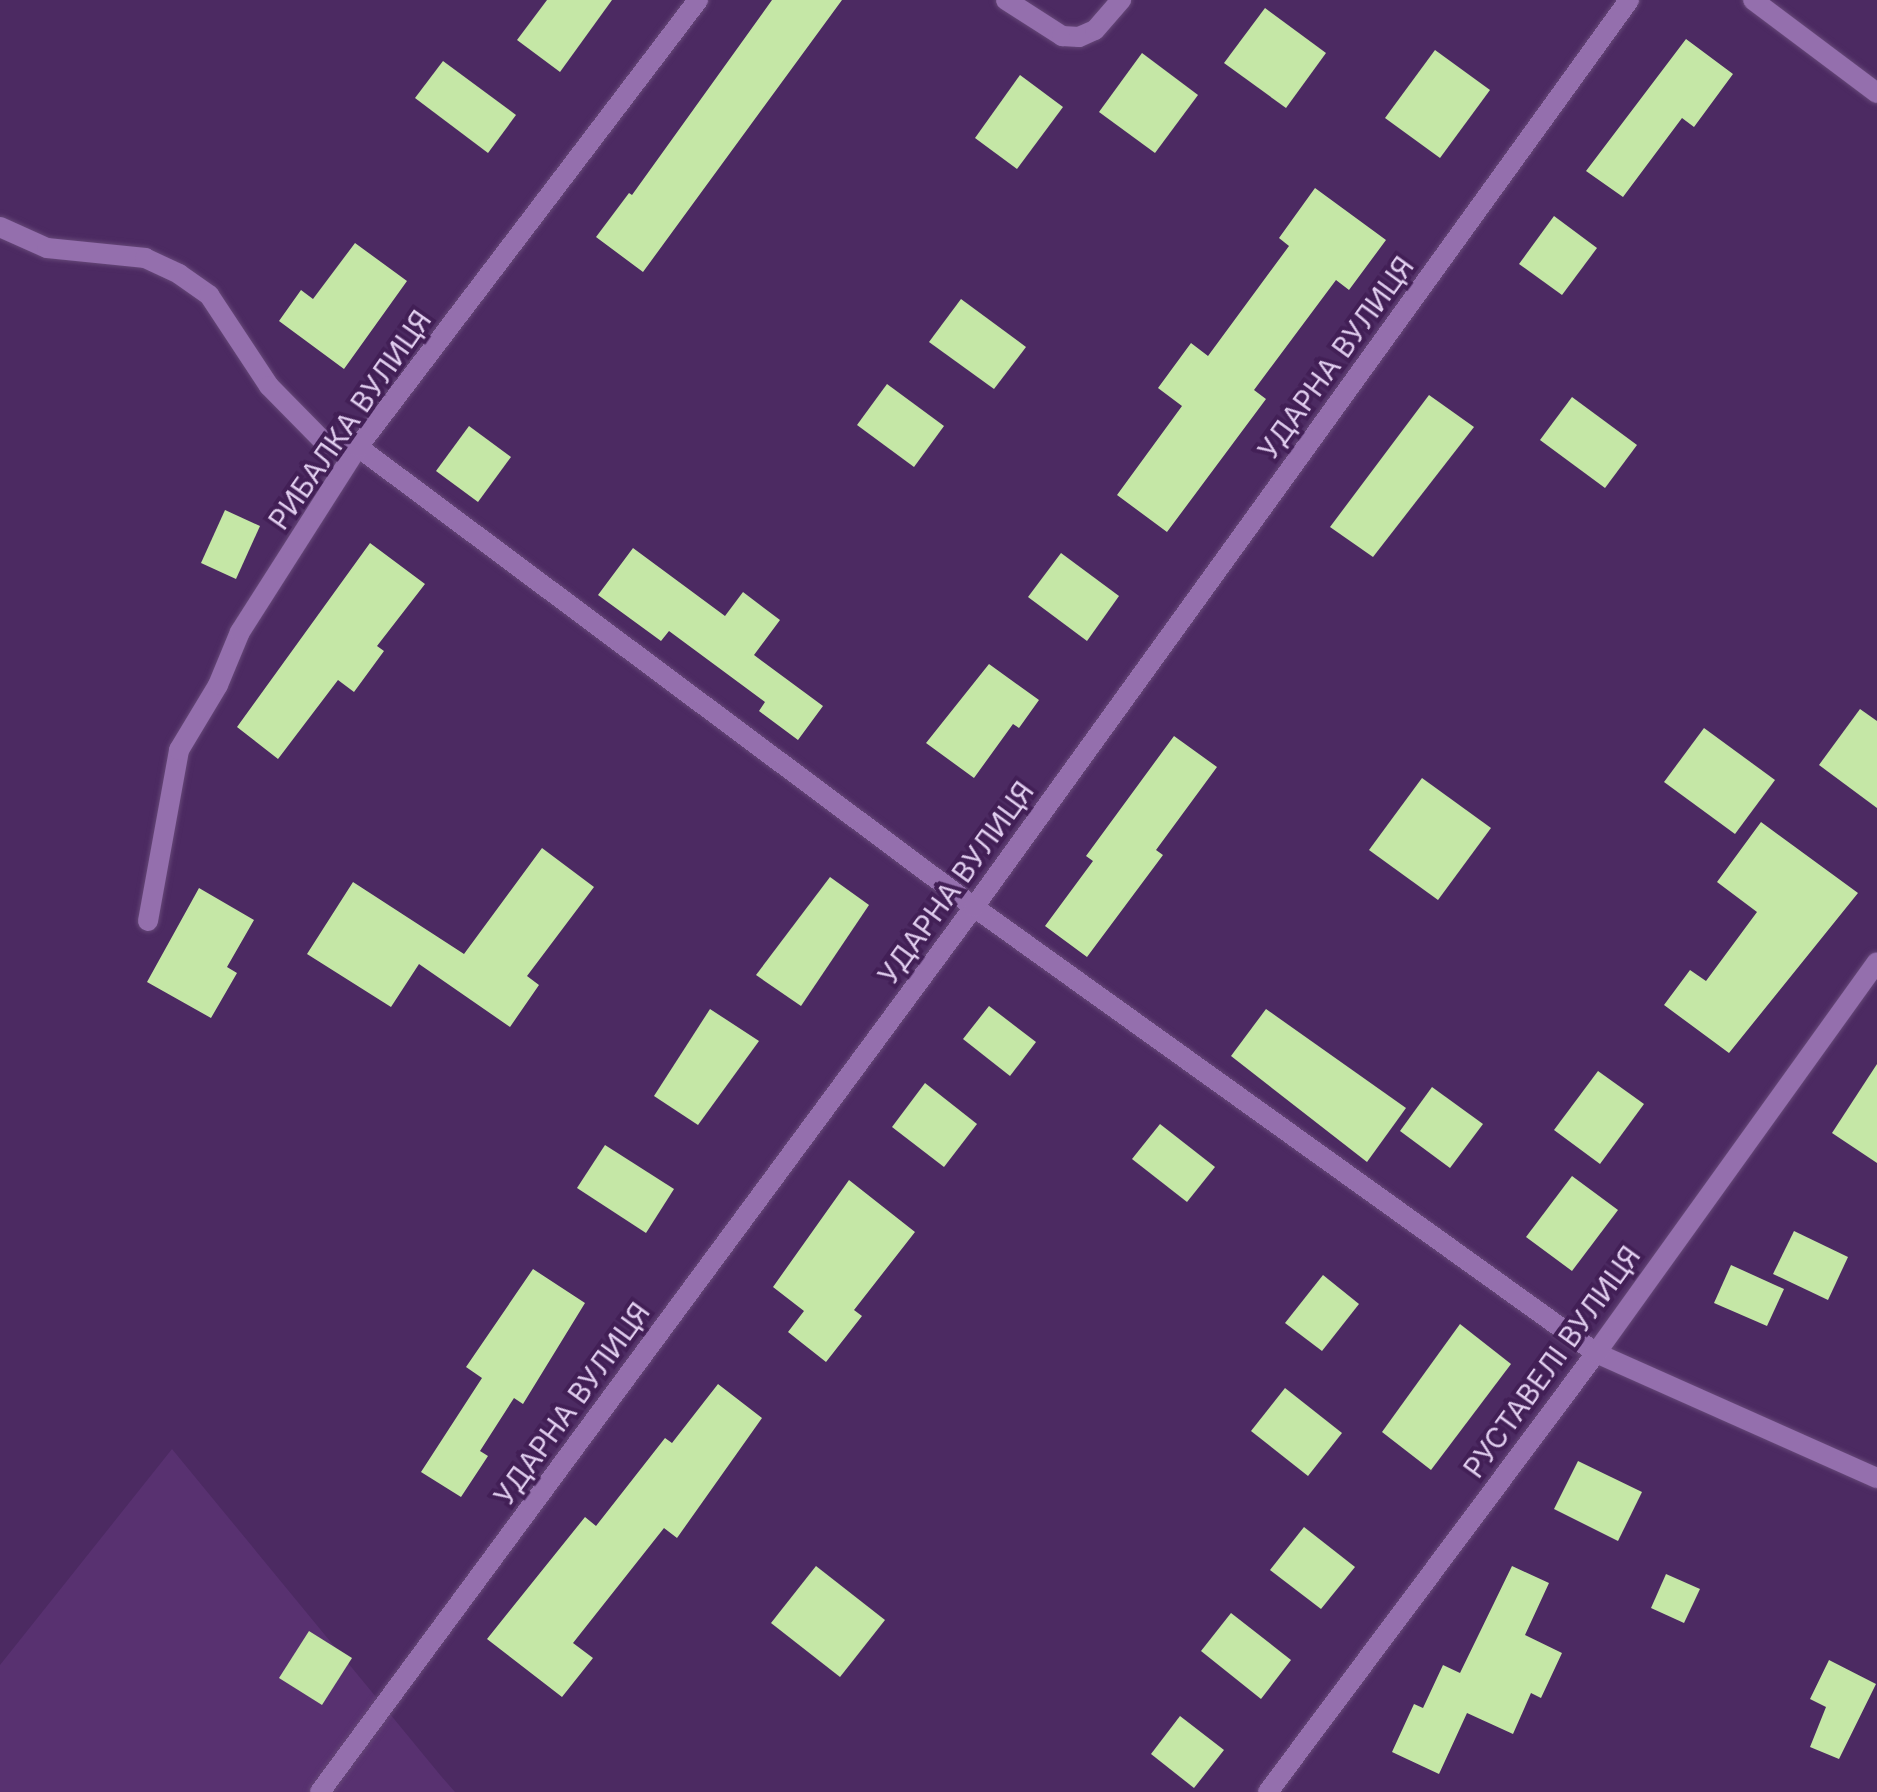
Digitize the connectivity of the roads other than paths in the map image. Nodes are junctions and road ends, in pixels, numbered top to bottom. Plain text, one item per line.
1 (698, 0) edge
2 (1006, 0) edge
3 (1121, 0) edge
4 (1629, 0) edge
5 (1753, 0) edge
6 (1877, 93) edge
7 (0, 227) edge
8 (358, 447) junction
9 (974, 907) junction
10 (148, 921) dead end
11 (1877, 962) edge
12 (1596, 1353) junction
13 (1877, 1478) edge
14 (320, 1792) edge
15 (1268, 1792) edge

1 - 8 street, РИБАЛКА ВУЛИЦЯ
2 - 3 street
4 - 9 street, УДАРНА ВУЛИЦЯ
5 - 6 street
7 - 8 street
8 - 9 street
8 - 10 street, РИБАЛКА ВУЛИЦЯ
9 - 12 street
9 - 14 street, УДАРНА ВУЛИЦЯ
11 - 12 street, РУСТАВЕЛІ ВУЛИЦЯ
12 - 13 street
12 - 15 street, РУСТАВЕЛІ ВУЛИЦЯ

